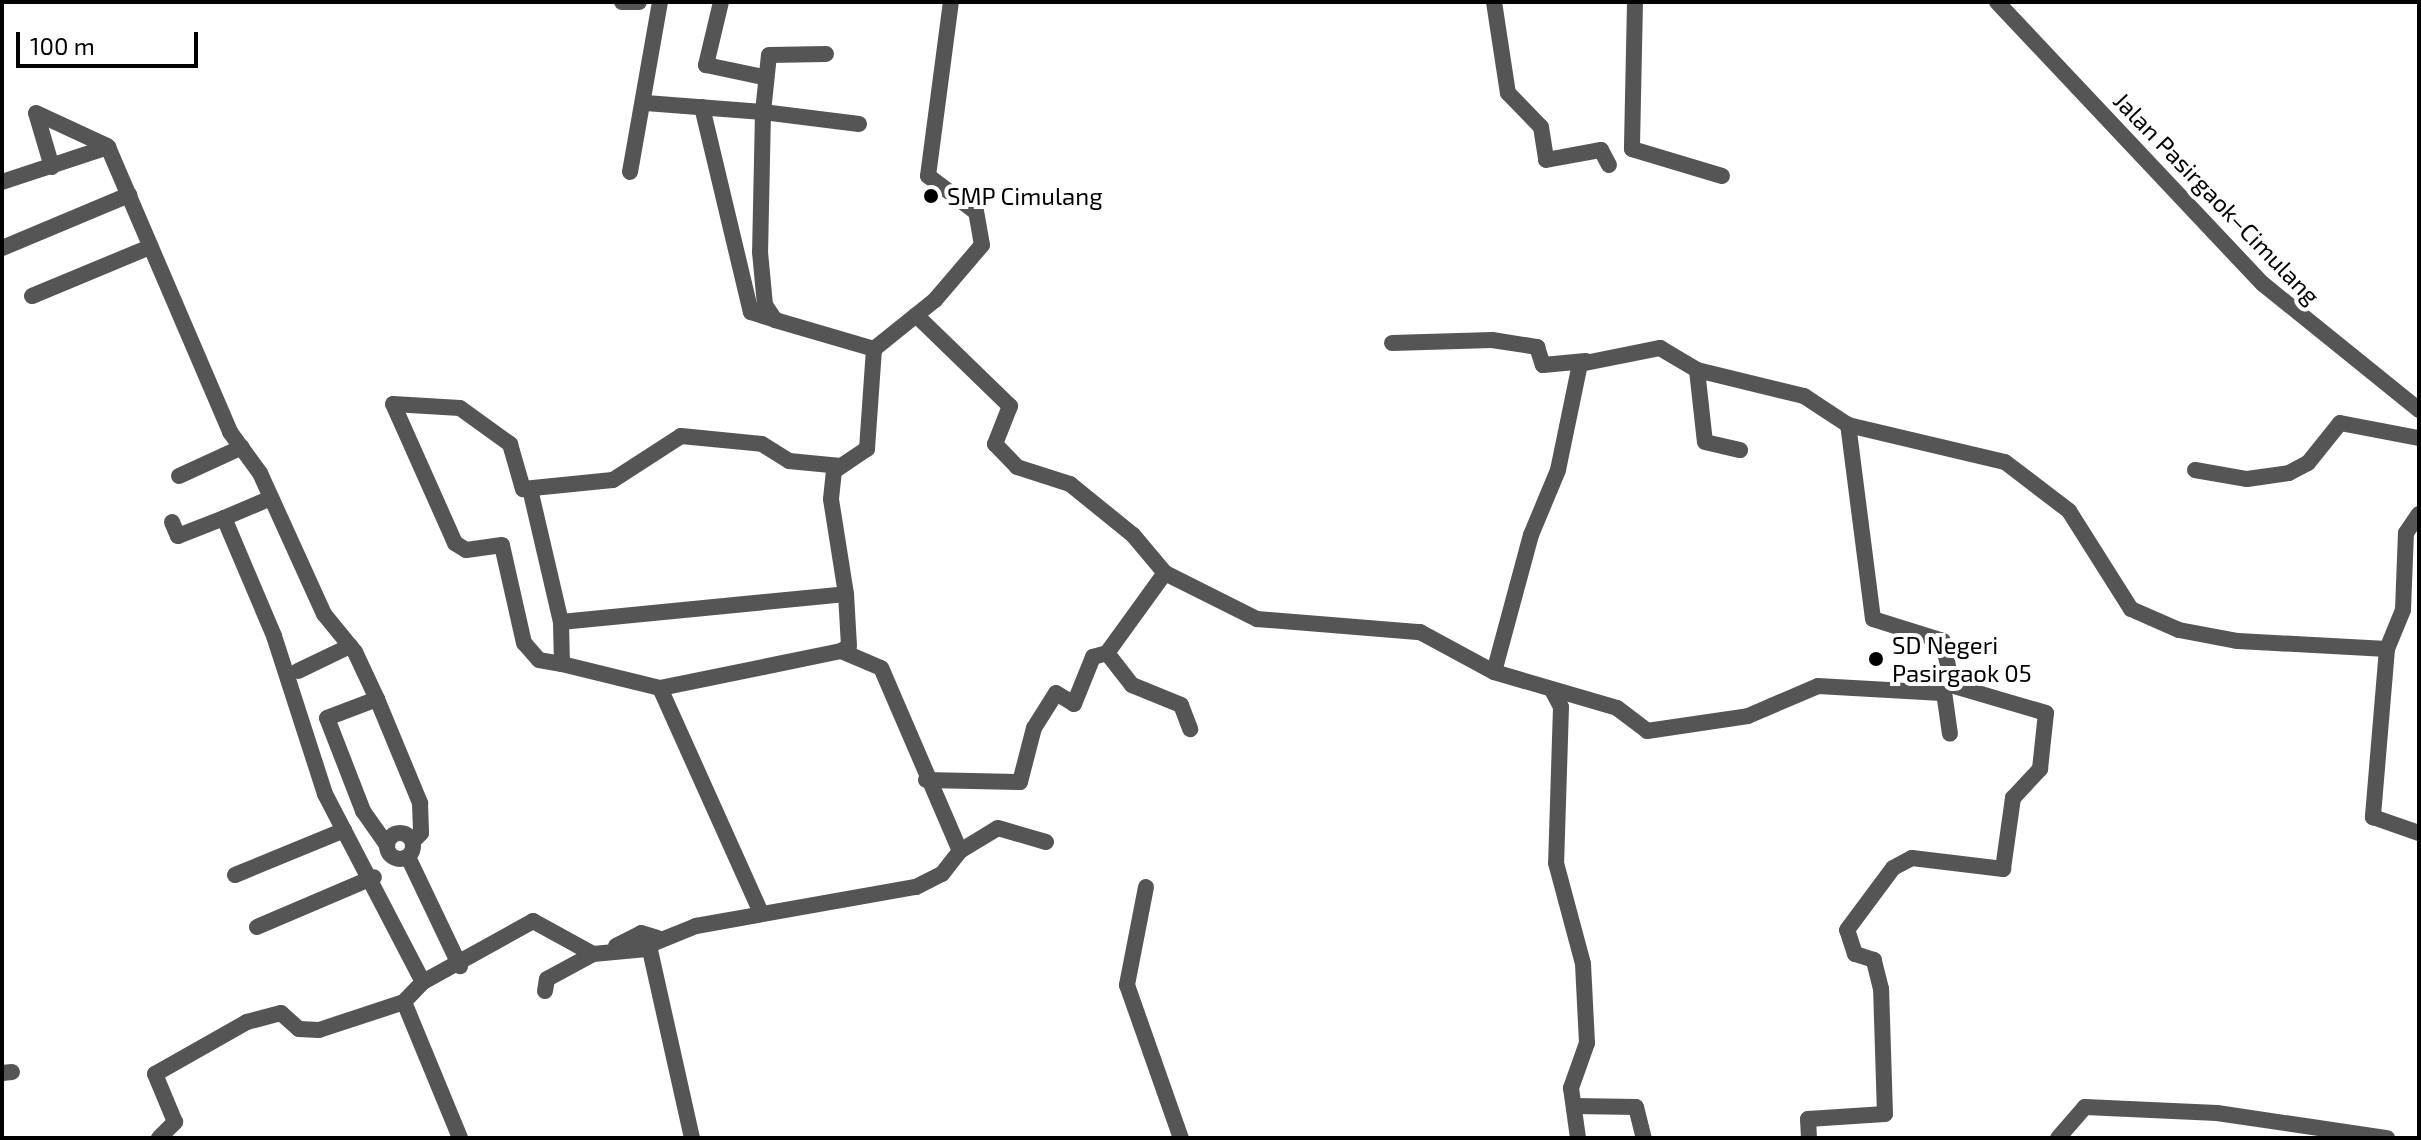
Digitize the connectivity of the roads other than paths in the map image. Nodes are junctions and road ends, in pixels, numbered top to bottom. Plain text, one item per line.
1 (622, 2) edge
2 (639, 2) edge
3 (660, 2) edge
4 (721, 2) edge
5 (951, 2) edge
6 (1494, 2) edge
7 (1635, 2) edge
8 (1997, 2) edge
9 (826, 54) dead end
10 (763, 77) junction
11 (646, 103) junction
12 (702, 107) junction
13 (763, 112) junction
14 (859, 124) dead end
15 (107, 146) junction
16 (1609, 165) dead end
17 (52, 167) junction
18 (630, 172) dead end
19 (1722, 176) dead end
20 (3, 183) edge
21 (129, 195) junction
22 (150, 247) junction
23 (2, 248) edge
24 (32, 296) dead end
25 (916, 315) junction
26 (775, 320) junction
27 (1392, 343) dead end
28 (874, 349) junction
29 (1591, 360) junction
30 (1697, 370) junction
31 (2419, 410) edge
32 (1848, 425) junction
33 (2419, 438) edge
34 (242, 447) junction
35 (1740, 450) dead end
36 (841, 466) junction
37 (2195, 470) dead end
38 (179, 476) dead end
39 (530, 489) junction
40 (271, 498) junction
41 (2419, 514) edge
42 (224, 518) junction
43 (172, 522) dead end
44 (1165, 573) junction
45 (2412, 586) edge
46 (846, 594) junction
47 (561, 622) junction
48 (350, 646) junction
49 (2387, 649) junction
50 (841, 651) junction
51 (1107, 653) junction
52 (562, 664) junction
53 (298, 671) dead end
54 (1494, 672) junction
55 (660, 688) junction
56 (1947, 689) junction
57 (1552, 690) junction
58 (377, 699) junction
59 (1190, 729) dead end
60 (1950, 734) dead end
61 (926, 780) junction
62 (344, 830) junction
63 (2419, 833) edge
64 (1046, 842) dead end
65 (410, 849) junction
66 (960, 851) junction
67 (235, 875) dead end
68 (374, 877) junction
69 (1146, 887) dead end
70 (761, 913) junction
71 (257, 927) dead end
72 (652, 943) junction
73 (599, 953) junction
74 (460, 966) junction
75 (423, 982) junction
76 (545, 991) dead end
77 (404, 1002) junction
78 (1574, 1106) junction
79 (159, 1138) edge
80 (460, 1138) edge
81 (692, 1138) edge
82 (1181, 1138) edge
83 (1578, 1138) edge
84 (1644, 1138) edge
85 (1809, 1138) edge
86 (2058, 1138) edge
87 (2387, 1138) edge

1 - 2 street
3 - 11 street
4 - 10 street
5 - 25 street
6 - 16 street
7 - 19 street
8 - 31 street, Jalan Pasirgaok–Cimulang
9 - 10 street
10 - 13 street
11 - 12 street
11 - 18 street
12 - 13 street
12 - 26 street
13 - 14 street
13 - 26 street
15 - 17 street
15 - 17 street
15 - 21 street
17 - 20 street
21 - 22 street
21 - 23 street
22 - 24 street
22 - 34 street
25 - 28 street
25 - 44 street
26 - 28 street
27 - 29 street
28 - 36 street
29 - 30 street
29 - 54 street
30 - 32 street
30 - 35 street
32 - 49 street
32 - 56 street
33 - 37 street
34 - 38 street
34 - 40 street
36 - 39 street
36 - 46 street
39 - 47 street
39 - 52 street
40 - 42 street
40 - 48 street
41 - 45 street
42 - 43 street
42 - 62 street
44 - 51 street
44 - 54 street
45 - 49 street
46 - 47 street
46 - 50 street
47 - 52 street
48 - 53 street
48 - 58 street
49 - 63 street
50 - 55 street
50 - 61 street
51 - 59 street
51 - 61 street
52 - 55 street
54 - 57 street
55 - 70 street
56 - 57 street
56 - 60 street
56 - 85 street
57 - 78 street
58 - 65 street
58 - 65 street
61 - 66 street
62 - 67 street
62 - 68 street
64 - 66 street
65 - 74 street
66 - 70 street
68 - 71 street
68 - 75 street
69 - 82 street
70 - 72 street
72 - 73 street
72 - 81 street
73 - 74 street
73 - 76 street
74 - 75 street
75 - 77 street
77 - 79 street
77 - 80 street
78 - 83 street
78 - 84 street
86 - 87 street

